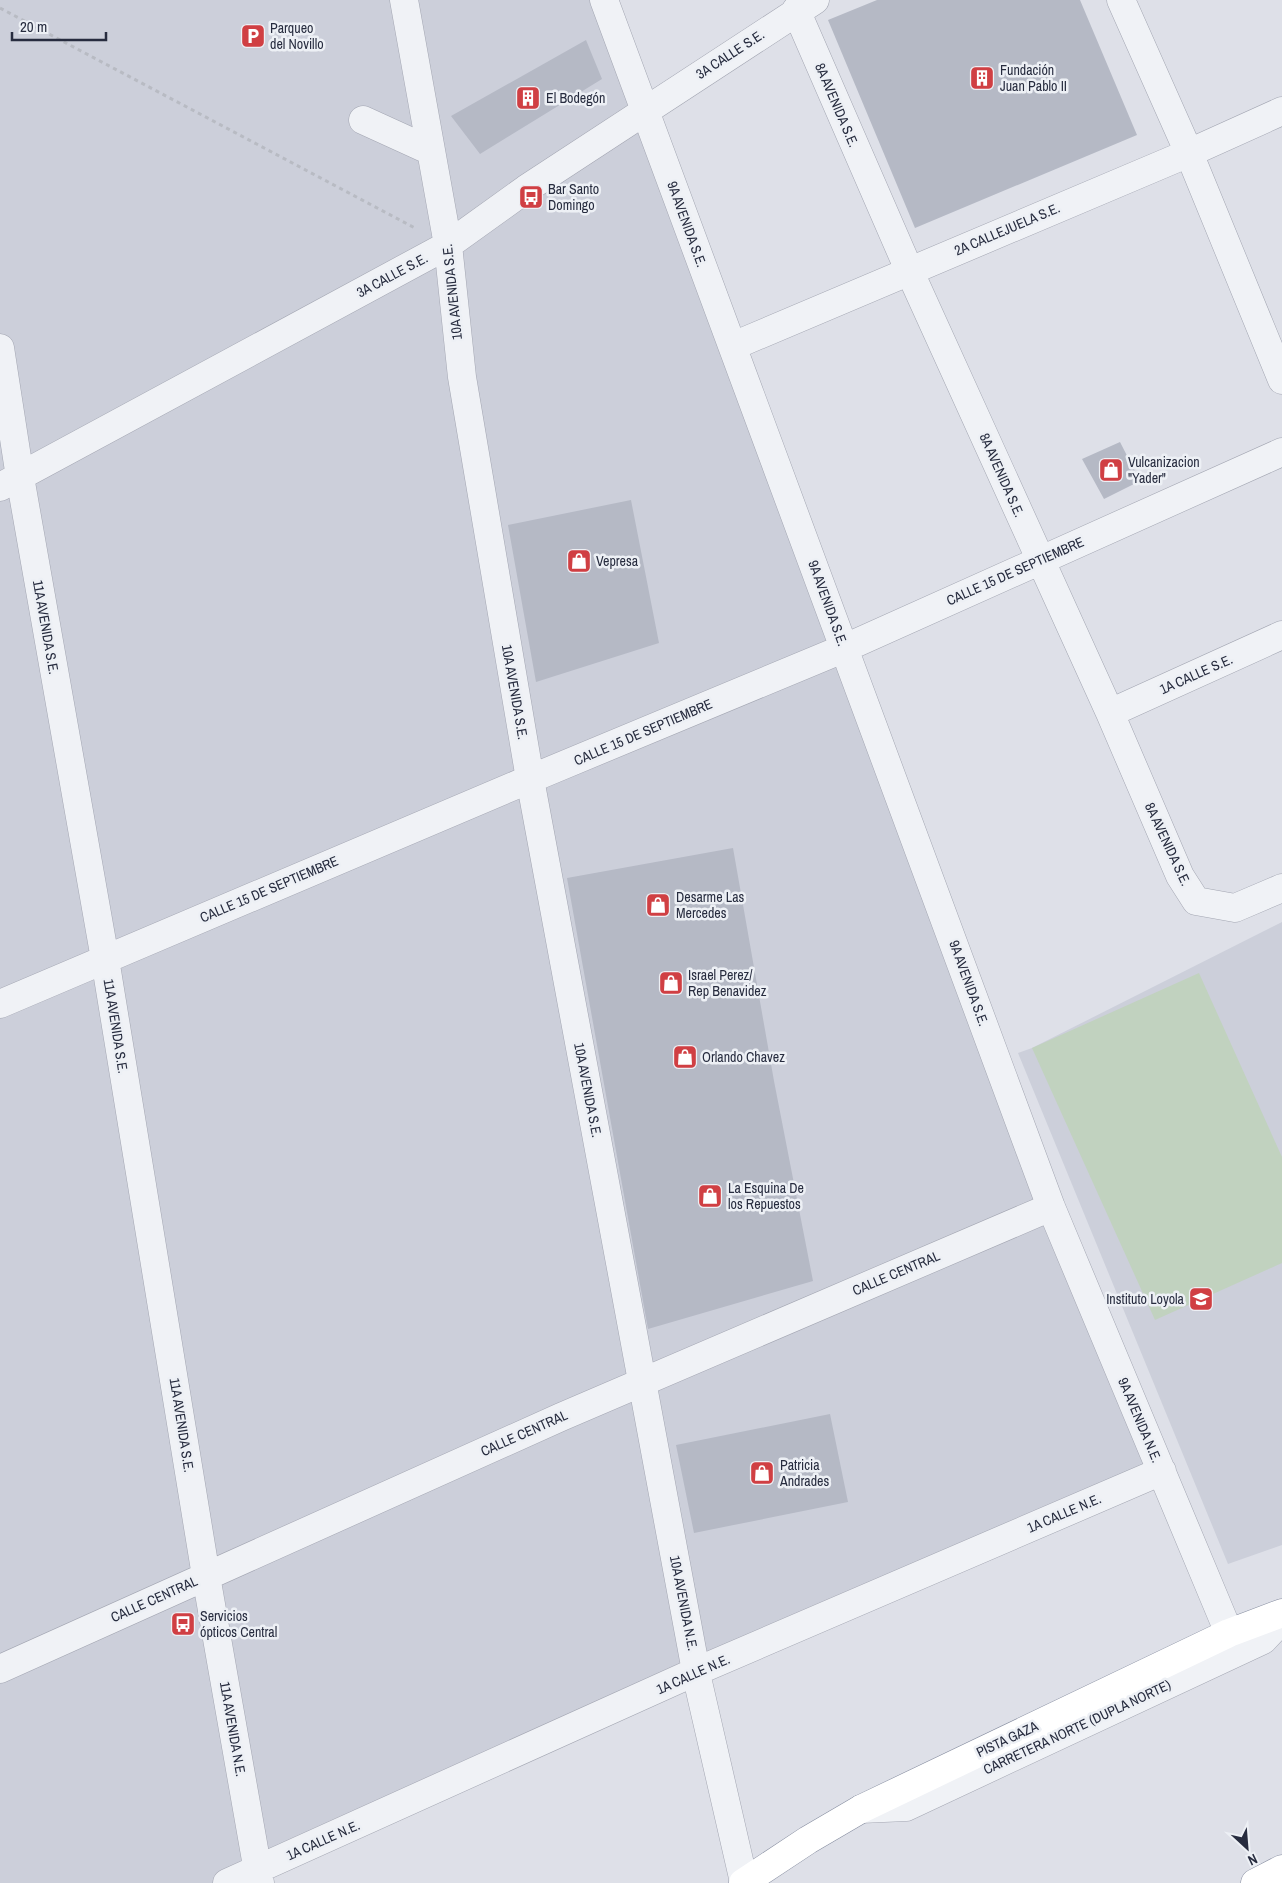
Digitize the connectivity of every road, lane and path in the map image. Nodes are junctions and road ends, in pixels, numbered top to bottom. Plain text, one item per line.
1 (404, 0) edge
2 (604, 0) edge
3 (1121, 0) edge
4 (806, 5) edge
5 (0, 8) edge
6 (645, 110) junction
7 (1282, 111) edge
8 (362, 120) dead end
9 (431, 151) junction
10 (1189, 153) junction
11 (448, 245) junction
12 (909, 270) junction
13 (732, 346) junction
14 (0, 348) edge
15 (1282, 380) edge
16 (1282, 452) edge
17 (10, 482) edge
18 (1040, 560) junction
19 (1282, 635) edge
20 (845, 648) junction
21 (1110, 713) junction
22 (530, 779) junction
23 (1282, 888) edge
24 (105, 959) junction
25 (0, 1004) edge
26 (1052, 1207) junction
27 (643, 1381) junction
28 (1162, 1471) junction
29 (206, 1576) junction
30 (1282, 1613) edge
31 (1282, 1620) edge
32 (1230, 1633) junction
33 (0, 1669) edge
34 (697, 1671) junction
35 (861, 1809) junction
36 (1282, 1869) edge
37 (259, 1876) edge
38 (744, 1882) edge
39 (226, 1883) edge
40 (1255, 1883) edge

1 - 9 street, 10A AVENIDA S.E.
2 - 6 street, 9A AVENIDA S.E.
3 - 10 street
4 - 6 street, 3A CALLE S.E.
4 - 12 street, 8A AVENIDA S.E.
5 - 11 path
6 - 11 street, 3A CALLE S.E.
6 - 13 street, 9A AVENIDA S.E.
7 - 10 street, 2A CALLEJUELA S.E.
8 - 9 street
9 - 11 street, 10A AVENIDA S.E.
10 - 12 street, 2A CALLEJUELA S.E.
10 - 15 street
11 - 17 street, 3A CALLE S.E.
11 - 22 street, 10A AVENIDA S.E.
12 - 13 street, 2A CALLEJUELA S.E.
12 - 18 street, 8A AVENIDA S.E.
13 - 20 street, 9A AVENIDA S.E.
14 - 17 street
16 - 18 street, CALLE 15 DE SEPTIEMBRE
17 - 24 street, 11A AVENIDA S.E.
18 - 20 street, CALLE 15 DE SEPTIEMBRE
18 - 21 street, 8A AVENIDA S.E.
19 - 21 street, 1A CALLE S.E.
20 - 22 street, CALLE 15 DE SEPTIEMBRE
20 - 26 street, 9A AVENIDA S.E.
21 - 23 street, 8A AVENIDA S.E.
22 - 24 street, CALLE 15 DE SEPTIEMBRE
22 - 27 street, 10A AVENIDA S.E.
24 - 25 street, CALLE 15 DE SEPTIEMBRE
24 - 29 street, 11A AVENIDA S.E.
26 - 27 street, CALLE CENTRAL
26 - 28 street, 9A AVENIDA N.E.
27 - 29 street, CALLE CENTRAL
27 - 34 street, 10A AVENIDA N.E.
28 - 32 street, 9A AVENIDA N.E.
28 - 34 street, 1A CALLE N.E.
29 - 33 street, CALLE CENTRAL
29 - 37 street, 11A AVENIDA N.E.
30 - 32 highway, PISTA GAZA
31 - 35 street, CARRETERA NORTE (DUPLA NORTE)
32 - 35 highway, PISTA GAZA
34 - 37 street, 1A CALLE N.E.
34 - 38 street, 10A AVENIDA N.E.
35 - 38 highway, PISTA GAZA
36 - 40 highway
37 - 39 street, 1A CALLE N.E.

